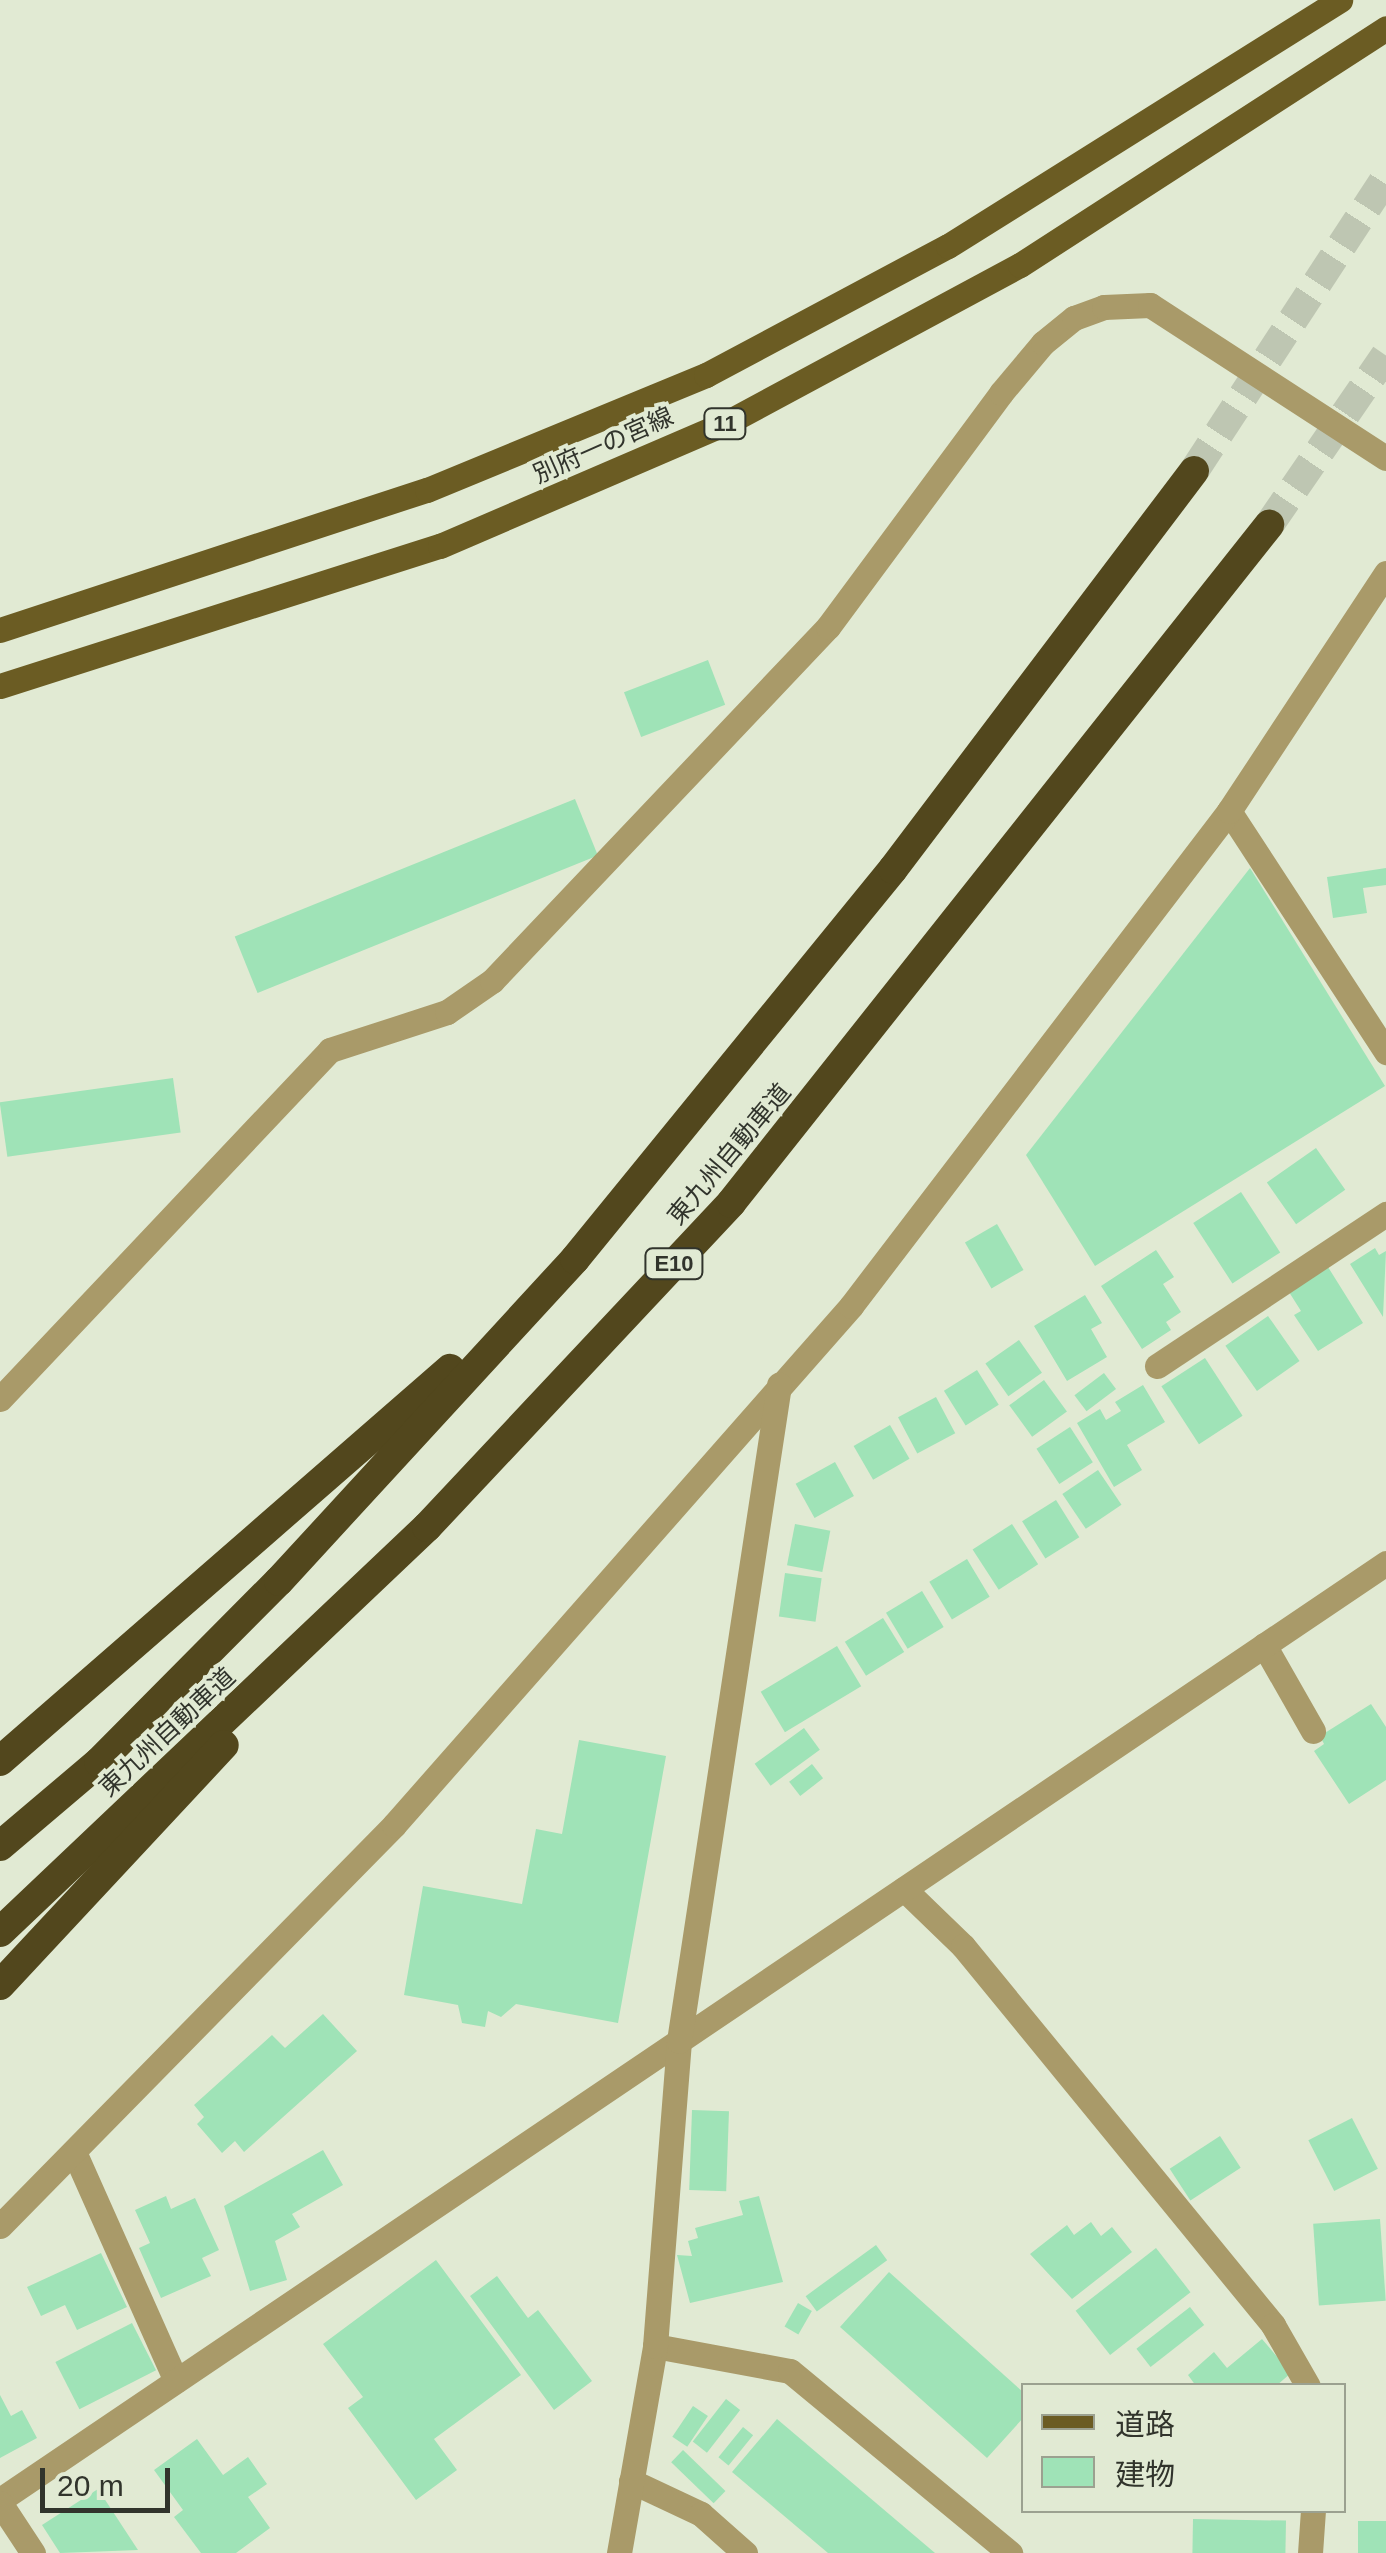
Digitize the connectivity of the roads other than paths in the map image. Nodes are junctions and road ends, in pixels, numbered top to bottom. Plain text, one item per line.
1 (1340, 0) edge
2 (1386, 28) edge
3 (1386, 458) edge
4 (1194, 471) tunnel mouth
5 (1270, 526) tunnel mouth
6 (1386, 573) edge
7 (0, 630) edge
8 (0, 686) edge
9 (1230, 812) junction
10 (1386, 1052) edge
11 (1386, 1214) edge
12 (575, 1260) junction
13 (1157, 1366) dead end
14 (780, 1382) junction
15 (0, 1399) edge
16 (427, 1527) junction
17 (1386, 1563) edge
18 (1264, 1645) junction
19 (1312, 1731) dead end
20 (0, 1761) edge
21 (0, 1846) edge
22 (904, 1889) junction
23 (0, 1932) edge
24 (0, 1986) edge
25 (678, 2041) junction
26 (75, 2154) junction
27 (0, 2226) edge
28 (655, 2346) junction
29 (176, 2381) junction
30 (1306, 2383) edge
31 (631, 2481) junction
32 (0, 2501) edge
33 (1313, 2513) edge
34 (33, 2553) edge
35 (619, 2553) edge
36 (745, 2553) edge
37 (1010, 2553) edge
38 (1310, 2553) edge

1 - 7 main road, 別府一の宮線 / 11
2 - 8 main road, 別府一の宮線 / 11
3 - 15 street
4 - 12 highway, 東九州自動車道
5 - 16 highway, 東九州自動車道 / E10
6 - 9 street
9 - 10 street
9 - 14 street
11 - 13 street
12 - 20 highway
12 - 21 highway, 東九州自動車道
14 - 25 street
14 - 26 street
16 - 23 highway, 東九州自動車道 / E10
16 - 24 highway
17 - 18 street
18 - 19 street
18 - 22 street
22 - 25 street
22 - 30 street
25 - 28 street
25 - 29 street
26 - 27 street
26 - 29 street
28 - 31 street
28 - 37 street
29 - 32 street
31 - 35 street
31 - 36 street
32 - 34 street
33 - 38 street

